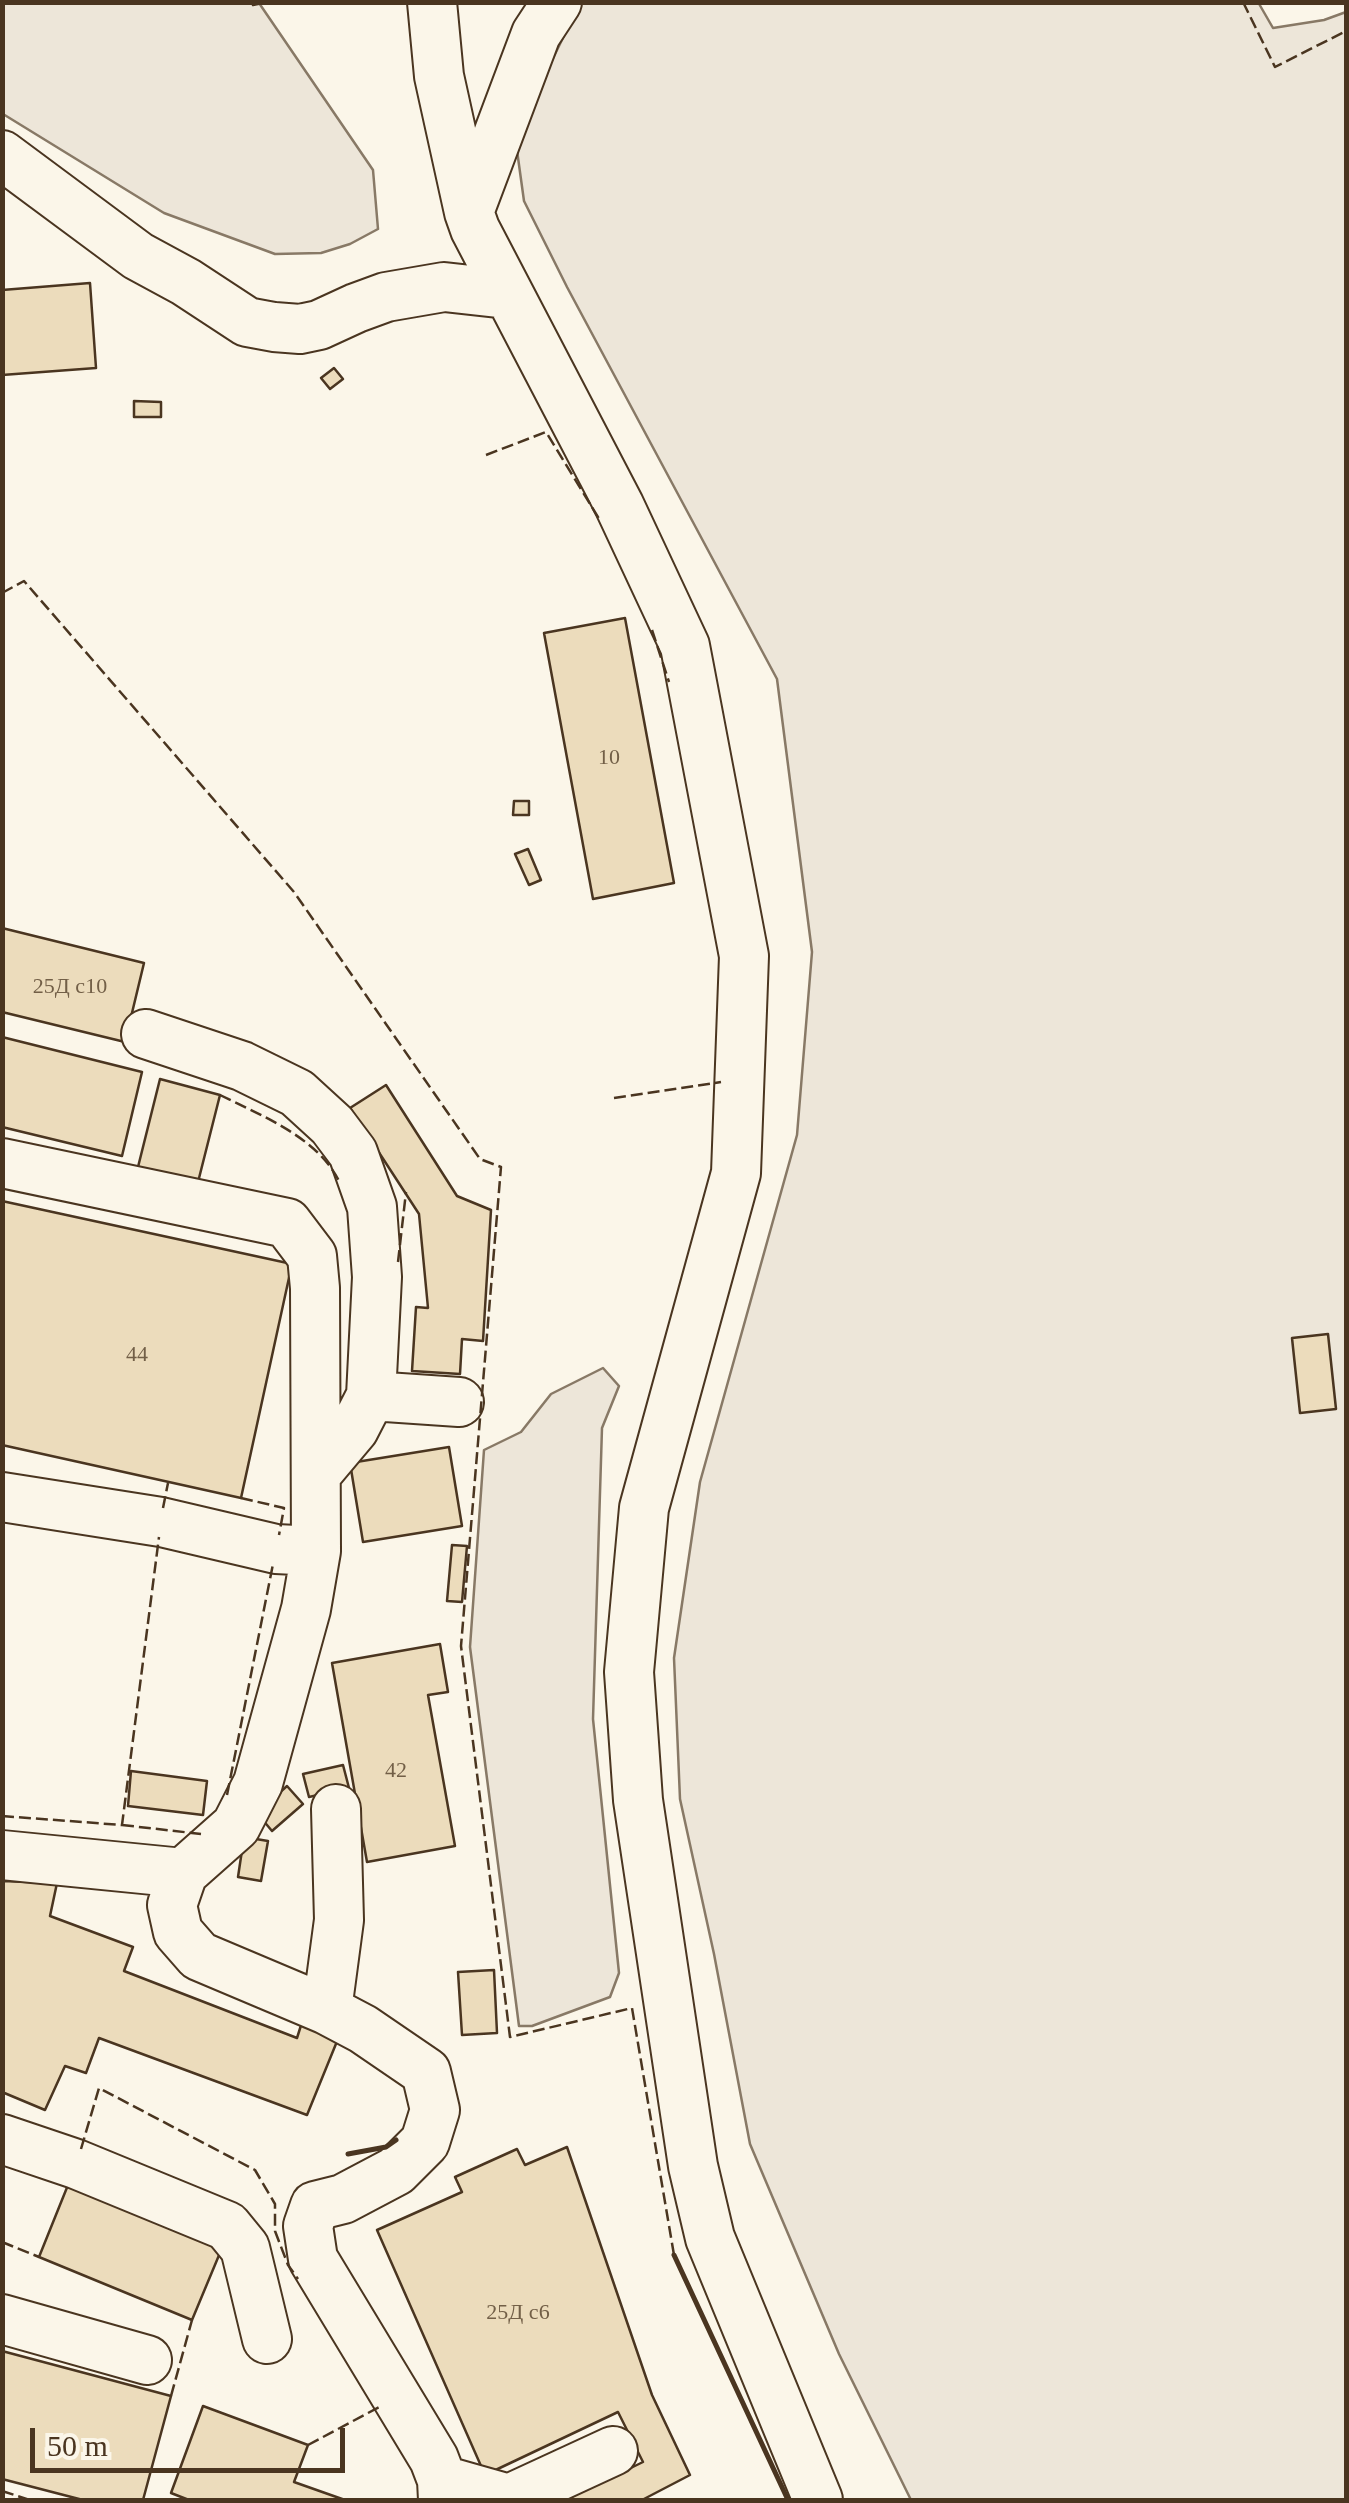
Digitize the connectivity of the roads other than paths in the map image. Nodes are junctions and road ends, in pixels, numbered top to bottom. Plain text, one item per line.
1 (432, 2) edge
2 (557, 2) edge
3 (2, 154) edge
4 (469, 212) junction
5 (508, 294) junction
6 (146, 1034) dead end
7 (2, 1162) edge
8 (371, 1396) junction
9 (459, 1402) dead end
10 (317, 1474) junction
11 (2, 1497) edge
12 (316, 1551) junction
13 (336, 1809) dead end
14 (2, 1855) edge
15 (184, 1873) junction
16 (326, 2010) junction
17 (2, 2139) edge
18 (2, 2319) edge
19 (267, 2339) dead end
20 (148, 2360) dead end
21 (613, 2450) dead end
22 (442, 2490) edge
23 (818, 2500) edge

1 - 4 lane
2 - 4 lane
3 - 5 lane
4 - 5 lane
5 - 23 lane
6 - 8 lane
7 - 10 lane
8 - 9 lane
8 - 10 lane
10 - 12 lane
11 - 12 lane
12 - 15 lane
13 - 16 lane
14 - 15 lane
15 - 16 lane
16 - 22 lane
17 - 19 lane
18 - 20 lane
21 - 22 lane

